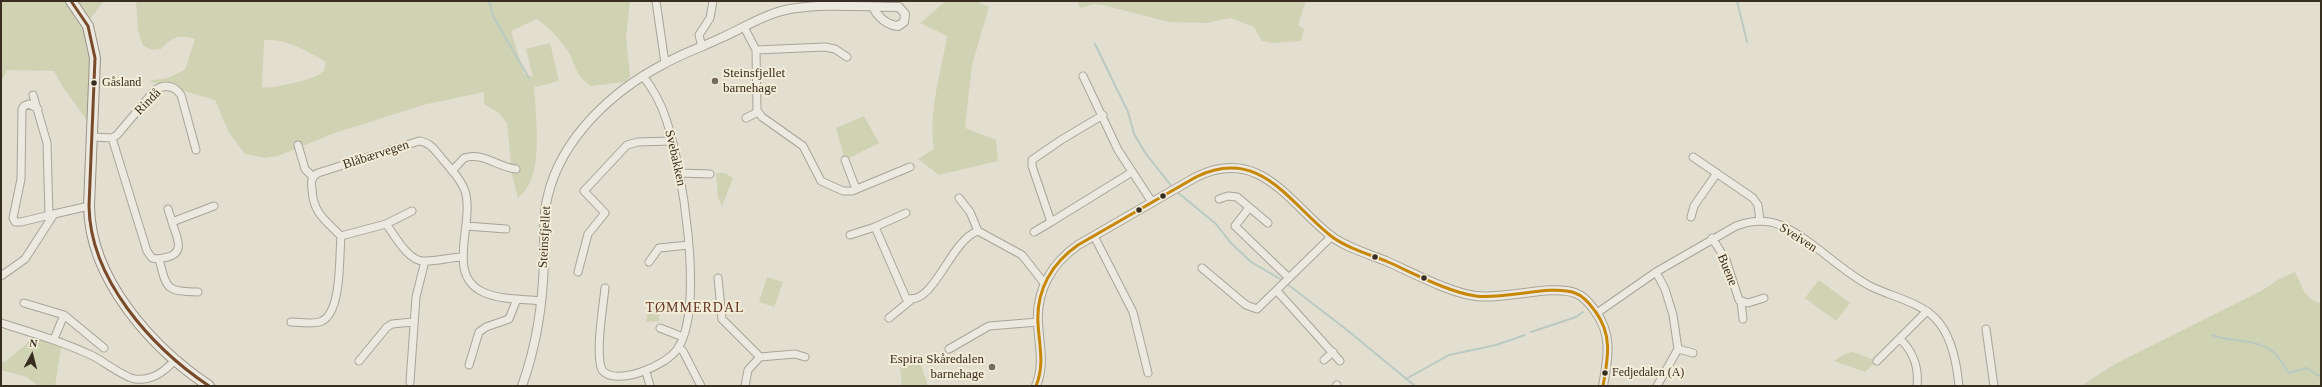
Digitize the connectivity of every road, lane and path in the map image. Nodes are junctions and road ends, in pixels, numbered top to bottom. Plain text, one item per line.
1 (71, 1) edge
2 (656, 1) edge
3 (713, 1) edge
4 (873, 4) edge
5 (744, 27) junction
6 (702, 47) junction
7 (756, 50) junction
8 (847, 57) dead end
9 (666, 63) junction
10 (644, 76) junction
11 (1083, 76) dead end
12 (33, 96) dead end
13 (38, 109) junction
14 (758, 112) junction
15 (1102, 115) junction
16 (746, 118) dead end
17 (93, 137) junction
18 (112, 138) junction
19 (672, 142) junction
20 (298, 146) dead end
21 (196, 150) dead end
22 (1693, 157) dead end
23 (845, 160) dead end
24 (910, 167) dead end
25 (516, 169) dead end
26 (452, 171) junction
27 (1132, 172) junction
28 (680, 173) junction
29 (1717, 173) junction
30 (710, 174) dead end
31 (313, 177) junction
32 (856, 189) junction
33 (959, 198) dead end
34 (1218, 199) dead end
35 (1152, 202) junction
36 (90, 206) junction
37 (214, 206) dead end
38 (1249, 208) junction
39 (168, 209) dead end
40 (412, 211) dead end
41 (52, 214) junction
42 (906, 214) dead end
43 (1691, 217) dead end
44 (1760, 221) junction
45 (172, 222) junction
46 (1051, 222) junction
47 (1268, 223) dead end
48 (386, 224) junction
49 (466, 226) junction
50 (875, 226) junction
51 (506, 229) dead end
52 (978, 231) junction
53 (1034, 232) dead end
54 (341, 236) junction
55 (850, 236) dead end
56 (1094, 236) junction
57 (1332, 236) junction
58 (1712, 238) junction
59 (688, 245) junction
60 (463, 257) junction
61 (159, 259) junction
62 (425, 261) junction
63 (649, 262) dead end
64 (1202, 268) dead end
65 (578, 272) dead end
66 (1656, 272) junction
67 (1, 276) edge
68 (718, 278) dead end
69 (1289, 278) junction
70 (1044, 283) junction
71 (605, 288) dead end
72 (1277, 291) junction
73 (198, 292) dead end
74 (1764, 298) dead end
75 (517, 299) junction
76 (911, 300) junction
77 (540, 301) junction
78 (1741, 302) junction
79 (24, 303) dead end
80 (1927, 311) junction
81 (1596, 313) junction
82 (64, 315) junction
83 (889, 318) dead end
84 (1743, 319) dead end
85 (291, 322) dead end
86 (413, 322) junction
87 (1038, 322) junction
88 (1, 323) edge
89 (660, 328) dead end
90 (1986, 329) dead end
91 (683, 337) junction
92 (54, 339) junction
93 (1900, 339) junction
94 (104, 348) dead end
95 (679, 348) junction
96 (949, 349) dead end
97 (1678, 349) junction
98 (1333, 352) junction
99 (1693, 353) dead end
100 (760, 357) junction
101 (805, 357) dead end
102 (175, 360) junction
103 (1324, 360) dead end
104 (359, 361) dead end
105 (1340, 361) dead end
106 (1877, 361) dead end
107 (469, 365) dead end
108 (1148, 373) dead end
109 (647, 375) junction
110 (410, 382) dead end
111 (209, 386) edge
112 (522, 386) edge
113 (650, 386) edge
114 (701, 386) edge
115 (745, 386) edge
116 (1036, 386) edge
117 (1603, 386) edge
118 (1656, 386) edge
119 (1917, 386) edge
120 (1959, 386) edge
121 (1994, 386) edge

1 - 17 main road
2 - 9 street
3 - 6 street
4 - 5 street, Steinsfjellet
5 - 6 street, Steinsfjellet
5 - 7 street
6 - 9 street, Steinsfjellet
7 - 8 street
7 - 14 street
9 - 10 street, Steinsfjellet
10 - 19 street, Svebakken
10 - 77 street, Steinsfjellet
11 - 15 street
12 - 13 street
13 - 41 street
13 - 41 street
14 - 16 street
14 - 32 street
15 - 27 street
15 - 46 street
17 - 18 street
17 - 36 main road
18 - 21 street, Rindå
18 - 61 street
19 - 28 street, Svebakken
19 - 65 street
20 - 31 street
22 - 29 street
23 - 32 street
24 - 32 street
25 - 26 street
26 - 31 street, Blåbærvegen
26 - 49 street, Blåbærvegen
27 - 35 street
27 - 46 street
28 - 30 street
28 - 59 street, Svebakken
29 - 43 street
29 - 44 street
31 - 54 street
33 - 52 street
34 - 38 street
35 - 56 street
35 - 57 street
36 - 41 street
36 - 102 main road
37 - 45 street
38 - 47 street
38 - 69 street
39 - 45 street
40 - 48 street
41 - 67 street
42 - 50 street
44 - 58 street, Sveiven
44 - 80 street, Sveiven
45 - 61 street
46 - 53 street
48 - 54 street
48 - 62 street
49 - 51 street
49 - 60 street, Blåbærvegen
50 - 55 street
50 - 76 street
52 - 70 street
52 - 76 street
54 - 85 street
56 - 70 street
56 - 108 street
57 - 69 street
57 - 81 street
58 - 66 street, Sveiven
58 - 78 street, Buene
59 - 63 street
59 - 91 street, Svebakken
60 - 62 street
60 - 75 street, Blåbærvegen
61 - 73 street
62 - 86 street
64 - 72 street
66 - 81 street, Sveiven
66 - 97 street
68 - 100 street
69 - 72 street
70 - 87 street
71 - 109 street, Svebakken
72 - 98 street
74 - 78 street, Buene
75 - 77 street, Blåbærvegen
75 - 107 street
76 - 83 street
77 - 112 street, Steinsfjellet
78 - 84 street, Buene
79 - 82 street
80 - 93 street
80 - 120 street, Sveiven
81 - 117 street
82 - 92 street
82 - 94 street
86 - 104 street
86 - 110 street
87 - 96 street
87 - 116 street
88 - 92 street
89 - 91 street
90 - 121 street
91 - 95 street, Svebakken
92 - 102 street
93 - 106 street
93 - 119 street
95 - 109 street, Svebakken
95 - 114 street
97 - 99 street
97 - 118 street
98 - 103 street
98 - 105 street
100 - 101 street
100 - 115 street
102 - 111 main road
109 - 113 street

